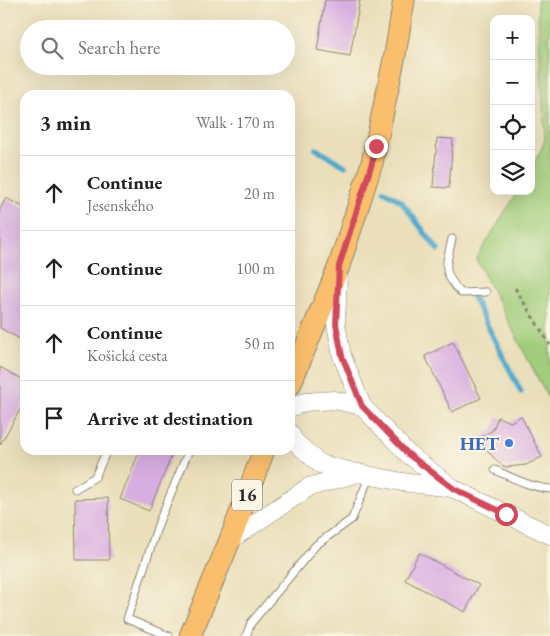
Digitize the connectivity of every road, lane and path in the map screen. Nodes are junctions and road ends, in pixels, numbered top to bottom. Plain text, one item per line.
1 (404, 0) edge
2 (452, 239) dead end
3 (339, 266) junction
4 (515, 288) dead end
5 (486, 292) dead end
6 (550, 345) edge
7 (295, 374) edge
8 (295, 406) edge
9 (362, 406) junction
10 (295, 442) edge
11 (105, 455) edge
12 (187, 455) edge
13 (262, 455) edge
14 (495, 470) dead end
15 (364, 474) junction
16 (75, 489) dead end
17 (454, 489) junction
18 (550, 489) edge
19 (550, 535) edge
20 (230, 540) junction
21 (170, 636) edge
22 (190, 636) edge
23 (246, 636) edge

1 - 3 main road
2 - 5 lane
3 - 7 main road
3 - 9 street
4 - 6 path
8 - 9 street
9 - 17 street
10 - 15 street
11 - 16 lane
12 - 21 lane
13 - 20 main road, 16
14 - 18 lane
15 - 17 street
15 - 20 street
15 - 23 lane
17 - 19 street
20 - 22 main road, 16

